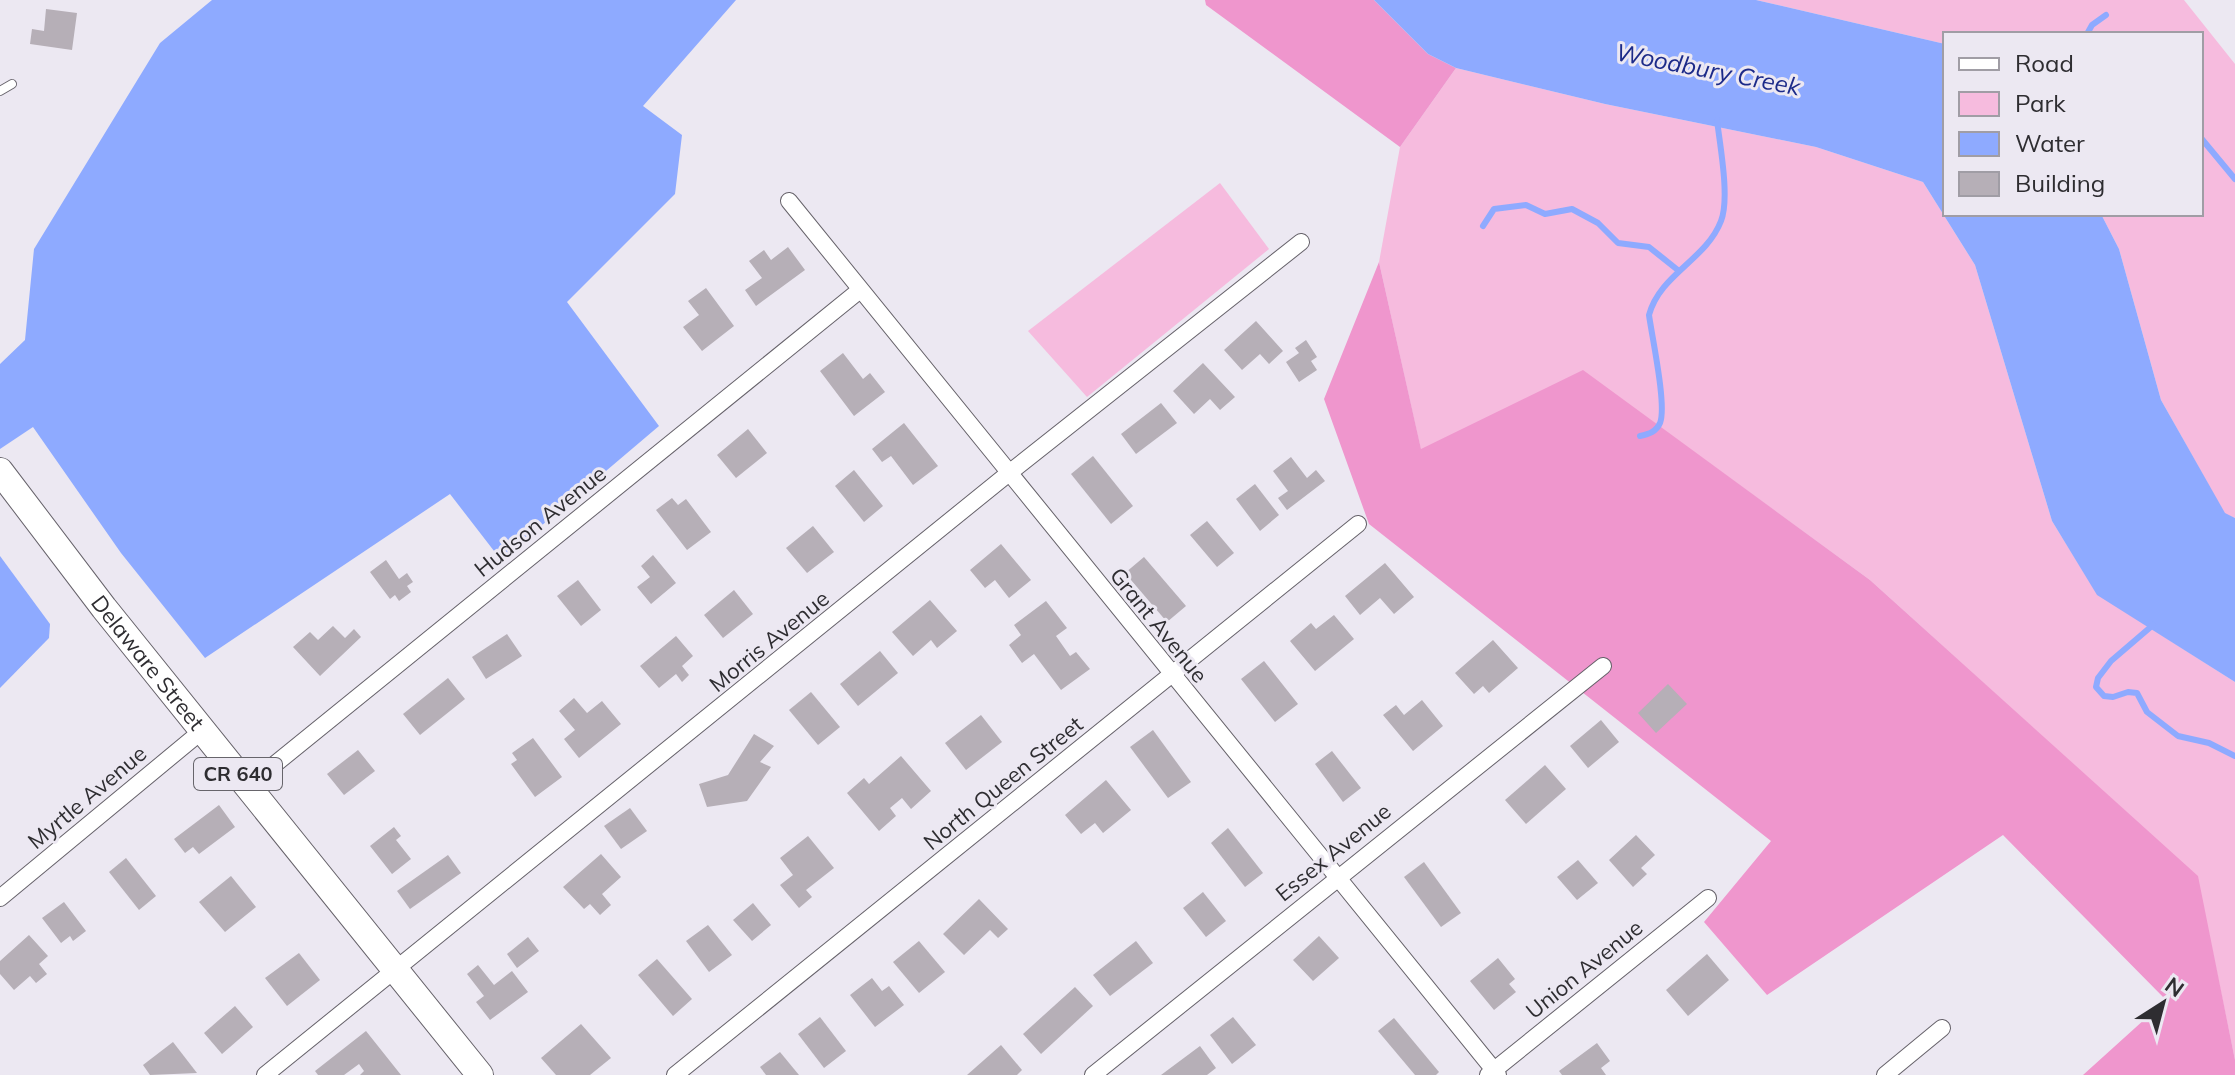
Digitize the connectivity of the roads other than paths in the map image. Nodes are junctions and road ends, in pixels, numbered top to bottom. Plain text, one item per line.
1 (12, 84) dead end
2 (0, 91) edge
3 (789, 201) dead end
4 (1301, 242) dead end
5 (860, 290) junction
6 (0, 471) edge
7 (1009, 473) junction
8 (1358, 524) dead end
9 (1603, 666) dead end
10 (1171, 676) junction
11 (203, 730) junction
12 (248, 786) junction
13 (1337, 876) junction
14 (0, 898) edge
15 (1708, 898) dead end
16 (395, 969) junction
17 (1942, 1028) dead end
18 (1493, 1073) edge
19 (265, 1075) edge
20 (480, 1075) edge
21 (675, 1075) edge
22 (1093, 1075) edge
23 (1885, 1075) edge

1 - 2 lane
3 - 5 street, Grant Avenue
4 - 7 street, Morris Avenue
5 - 7 street, Grant Avenue
5 - 12 street, Hudson Avenue
6 - 11 main road, Delaware Street / CR 640
7 - 10 street, Grant Avenue
7 - 16 street, Morris Avenue
8 - 10 street, North Queen Street
9 - 13 street, Essex Avenue
10 - 13 street, Grant Avenue
10 - 21 street, North Queen Street
11 - 12 main road, Delaware Street / CR 640
11 - 14 street, Myrtle Avenue
12 - 16 main road, Delaware Street / CR 640
13 - 18 street, Grant Avenue
13 - 22 street, Essex Avenue
15 - 18 street, Union Avenue
16 - 19 street, Morris Avenue
16 - 20 main road, Delaware Street / CR 640
17 - 23 street

